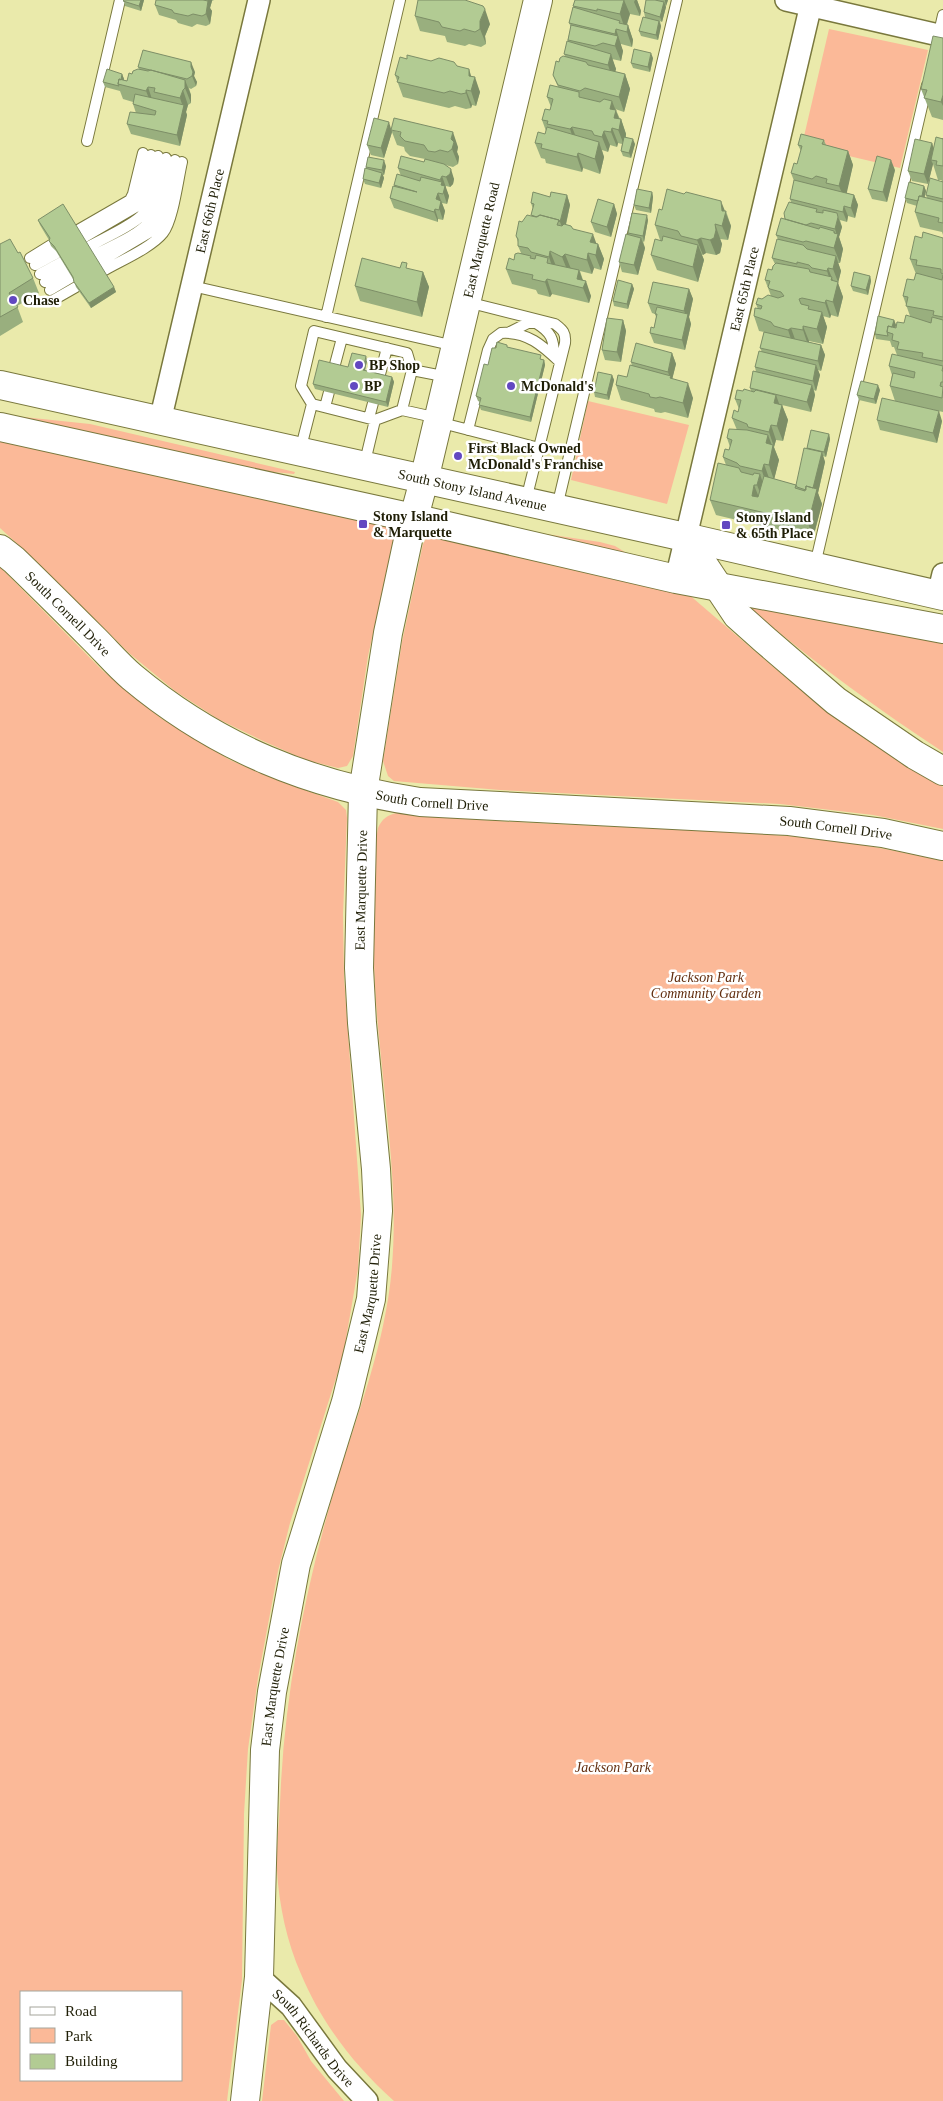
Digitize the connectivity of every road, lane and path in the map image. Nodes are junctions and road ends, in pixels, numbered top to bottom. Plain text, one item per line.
1 (120, 0) edge
2 (259, 0) edge
3 (400, 0) edge
4 (538, 0) edge
5 (678, 0) edge
6 (786, 0) edge
7 (811, 3) edge
8 (940, 34) edge
9 (930, 70) edge
10 (87, 141) dead end
11 (162, 157) junction
12 (91, 251) junction
13 (64, 266) junction
14 (42, 278) junction
15 (192, 286) junction
16 (466, 302) junction
17 (326, 317) junction
18 (509, 332) junction
19 (342, 338) junction
20 (456, 347) junction
21 (387, 348) junction
22 (557, 359) junction
23 (334, 368) edge
24 (412, 370) junction
25 (448, 377) junction
26 (379, 378) edge
27 (0, 385) edge
28 (329, 392) edge
29 (373, 403) edge
30 (312, 404) junction
31 (326, 407) junction
32 (402, 410) junction
33 (372, 419) junction
34 (438, 420) junction
35 (160, 421) junction
36 (0, 427) edge
37 (468, 430) junction
38 (539, 448) junction
39 (300, 452) junction
40 (364, 467) junction
41 (424, 480) junction
42 (525, 502) junction
43 (557, 509) junction
44 (413, 518) junction
45 (685, 537) junction
46 (0, 548) edge
47 (815, 566) junction
48 (676, 579) junction
49 (719, 587) junction
50 (941, 588) edge
51 (943, 629) edge
52 (943, 771) edge
53 (364, 792) junction
54 (943, 846) edge
55 (259, 1977) junction
56 (245, 2101) edge
57 (367, 2101) edge

1 - 10 lane
2 - 15 street, East 66th Place
3 - 17 lane
4 - 16 main road, East Marquette Road
5 - 43 lane
6 - 7 street
7 - 8 street
7 - 45 street, East 65th Place
9 - 47 lane
11 - 12 lane
11 - 12 lane
11 - 12 lane
13 - 14 lane
13 - 14 lane
13 - 14 lane
15 - 17 lane
15 - 35 street, East 66th Place
16 - 20 main road, East Marquette Road
16 - 22 lane
17 - 20 lane
18 - 22 lane
18 - 22 lane
18 - 37 lane
19 - 21 lane
19 - 23 lane
19 - 30 lane
20 - 25 main road, East Marquette Road
21 - 24 lane
21 - 26 lane
22 - 38 lane
24 - 25 lane
24 - 32 lane
25 - 34 main road, East Marquette Road
27 - 35 main road, South Stony Island Avenue
28 - 31 lane
29 - 33 lane
30 - 31 lane
30 - 39 lane
31 - 33 lane
32 - 33 lane
32 - 34 lane
33 - 40 lane
34 - 37 lane
34 - 41 main road, East Marquette Road
35 - 39 main road, South Stony Island Avenue
36 - 44 main road
37 - 38 lane
38 - 42 lane
39 - 40 main road, South Stony Island Avenue
40 - 41 main road, South Stony Island Avenue
41 - 42 main road, South Stony Island Avenue
41 - 44 main road, East Marquette Drive
42 - 43 main road, South Stony Island Avenue
43 - 45 main road, South Stony Island Avenue
44 - 48 main road
44 - 53 main road, East Marquette Drive
45 - 47 main road, South Stony Island Avenue
45 - 48 street, East 65th Place
45 - 49 main road
46 - 53 main road, South Cornell Drive
47 - 50 main road, South Stony Island Avenue
48 - 49 main road
49 - 51 main road
49 - 52 main road
53 - 54 main road, South Cornell Drive
53 - 55 main road, East Marquette Drive
55 - 56 main road, East Marquette Drive
55 - 57 street, South Richards Drive

